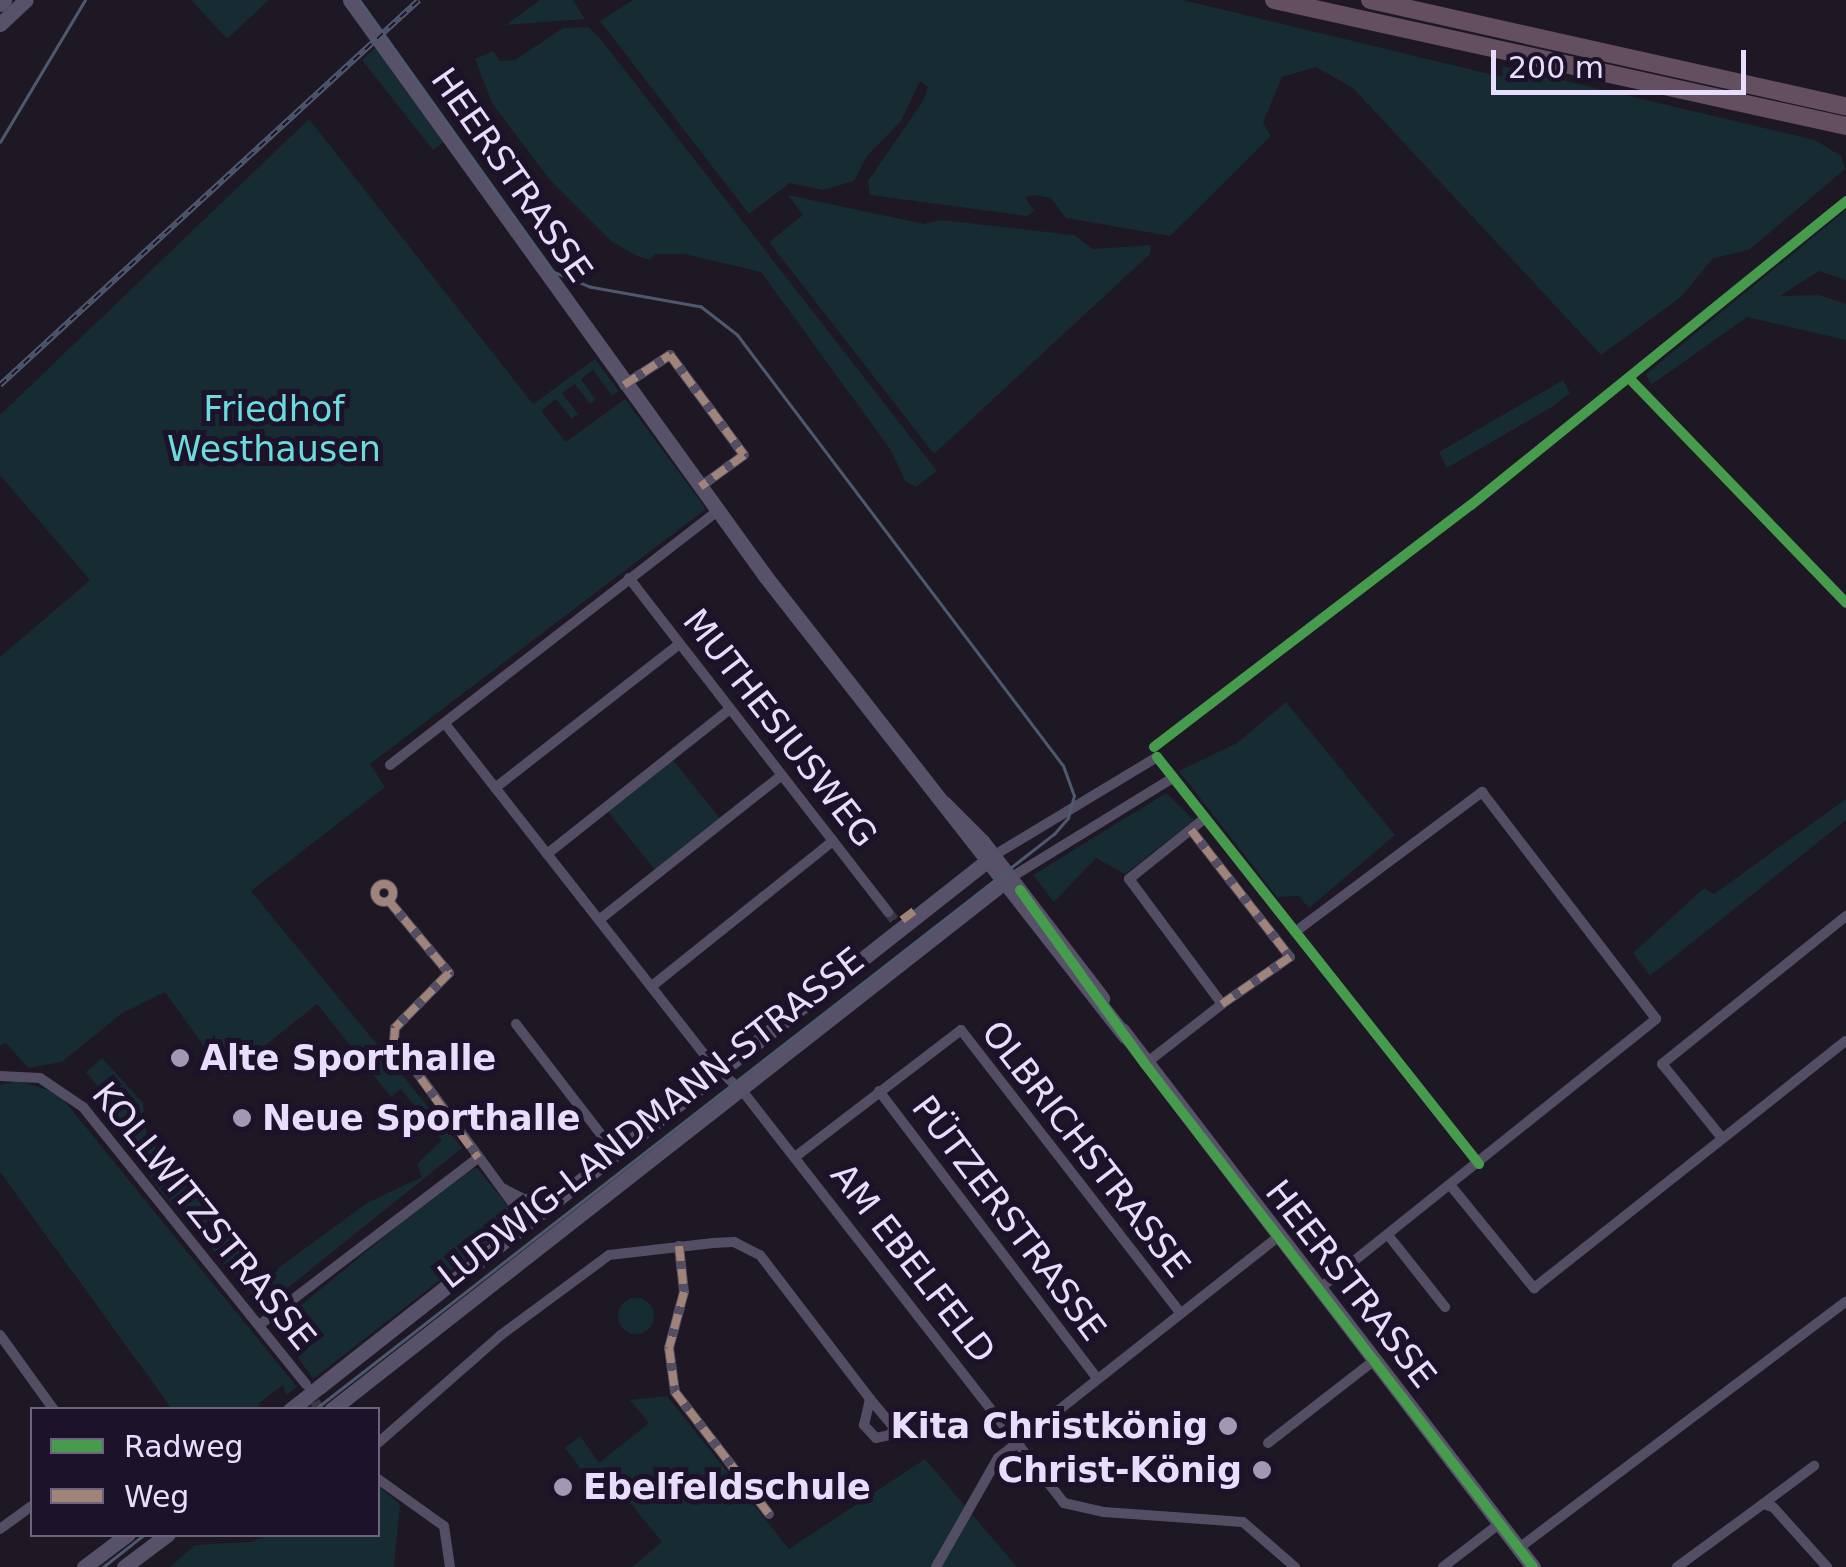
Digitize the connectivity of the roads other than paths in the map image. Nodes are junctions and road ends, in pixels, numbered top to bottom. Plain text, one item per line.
1 (26, 0) edge
2 (350, 0) edge
3 (1274, 0) edge
4 (1370, 0) edge
5 (0, 24) edge
6 (1846, 106) edge
7 (1846, 126) edge
8 (624, 385) junction
9 (700, 487) junction
10 (717, 511) junction
11 (629, 578) junction
12 (678, 644) junction
13 (730, 708) junction
14 (446, 725) junction
15 (390, 764) dead end
16 (782, 775) junction
17 (1171, 779) junction
18 (495, 788) junction
19 (1204, 819) junction
20 (1191, 830) junction
21 (833, 842) junction
22 (547, 854) junction
23 (989, 860) junction
24 (1007, 881) junction
25 (389, 901) dead end
26 (1846, 916) edge
27 (598, 920) junction
28 (894, 921) junction
29 (1295, 932) junction
30 (652, 986) junction
31 (1222, 1004) junction
32 (516, 1024) dead end
33 (946, 1038) joint
34 (1846, 1040) edge
35 (712, 1064) junction
36 (1145, 1064) junction
37 (0, 1076) edge
38 (739, 1086) junction
39 (879, 1091) junction
40 (1722, 1138) junction
41 (616, 1154) junction
42 (795, 1157) junction
43 (478, 1158) junction
44 (1479, 1164) junction
45 (1452, 1186) junction
46 (504, 1189) junction
47 (565, 1196) junction
48 (1280, 1236) junction
49 (1388, 1236) junction
50 (506, 1242) junction
51 (679, 1246) junction
52 (1320, 1288) junction
53 (1846, 1302) edge
54 (1445, 1306) dead end
55 (1180, 1312) junction
56 (262, 1323) junction
57 (0, 1335) edge
58 (1376, 1359) junction
59 (1096, 1377) junction
60 (309, 1390) junction
61 (870, 1400) dead end
62 (52, 1407) edge
63 (293, 1407) edge
64 (334, 1407) edge
65 (1018, 1440) junction
66 (380, 1441) edge
67 (1268, 1443) dead end
68 (1814, 1466) dead end
69 (380, 1480) edge
70 (1763, 1504) junction
71 (30, 1507) edge
72 (769, 1514) dead end
73 (1500, 1524) junction
74 (0, 1529) edge
75 (124, 1537) edge
76 (164, 1537) edge
77 (1519, 1548) junction
78 (1447, 1563) edge
79 (84, 1567) edge
80 (124, 1567) edge
81 (450, 1567) edge
82 (936, 1567) edge
83 (1295, 1567) edge
84 (1533, 1567) edge
85 (1676, 1567) edge
86 (1827, 1567) edge

1 - 5 main road
2 - 8 main road, HEERSTRASSE
3 - 7 highway
4 - 6 highway
8 - 9 main road, HEERSTRASSE
8 - 9 street
9 - 10 main road, HEERSTRASSE
10 - 11 street
10 - 23 main road, HEERSTRASSE
11 - 12 street, MUTHESIUSWEG
11 - 14 street
12 - 13 street, MUTHESIUSWEG
12 - 18 street
13 - 16 street, MUTHESIUSWEG
13 - 22 street
14 - 15 street
14 - 18 street, AM EBELFELD
16 - 21 street, MUTHESIUSWEG
16 - 27 street
17 - 19 street
17 - 23 street
17 - 24 street
18 - 22 street, AM EBELFELD
19 - 20 street
19 - 29 street
20 - 31 street
20 - 31 street
21 - 28 street, MUTHESIUSWEG
21 - 30 street
22 - 27 street, AM EBELFELD
23 - 24 main road, HEERSTRASSE
23 - 28 main road, LUDWIG-LANDMANN-STRASSE
24 - 36 main road, HEERSTRASSE
24 - 38 main road, LUDWIG-LANDMANN-STRASSE
25 - 43 street
26 - 40 street
27 - 30 street, AM EBELFELD
28 - 35 main road, LUDWIG-LANDMANN-STRASSE
29 - 44 street
29 - 44 street
30 - 35 street, AM EBELFELD
31 - 36 street
32 - 41 street, LUDWIG-LANDMANN-STRASSE
33 - 39 street, PÜTZERSTRASSE
33 - 55 street, OLBRICHSTRASSE
34 - 40 street
35 - 38 street, AM EBELFELD
35 - 41 main road, LUDWIG-LANDMANN-STRASSE
36 - 48 main road, HEERSTRASSE
37 - 56 street, KOLLWITZSTRASSE
38 - 42 street, AM EBELFELD
38 - 64 main road, LUDWIG-LANDMANN-STRASSE
39 - 42 street, PÜTZERSTRASSE
39 - 59 street, PÜTZERSTRASSE
40 - 45 street
41 - 47 main road, LUDWIG-LANDMANN-STRASSE
42 - 65 street, AM EBELFELD
43 - 46 street
43 - 56 street
44 - 45 street
45 - 49 street
46 - 47 street
46 - 50 street
47 - 50 main road, LUDWIG-LANDMANN-STRASSE
48 - 52 main road, HEERSTRASSE
48 - 55 street
49 - 52 street
49 - 54 street
50 - 60 main road, LUDWIG-LANDMANN-STRASSE
51 - 61 street
51 - 66 street
51 - 72 street
52 - 58 main road, HEERSTRASSE
53 - 77 street
55 - 59 street
56 - 60 street, KOLLWITZSTRASSE
57 - 62 street
58 - 67 street
58 - 73 main road, HEERSTRASSE
59 - 65 street
60 - 63 main road, LUDWIG-LANDMANN-STRASSE
65 - 82 street
65 - 83 street, AM EBELFELD
68 - 70 street
69 - 81 street
70 - 85 street
70 - 86 street
71 - 74 street
73 - 77 main road, HEERSTRASSE
73 - 78 street
75 - 79 main road
76 - 80 main road
77 - 84 main road, HEERSTRASSE

